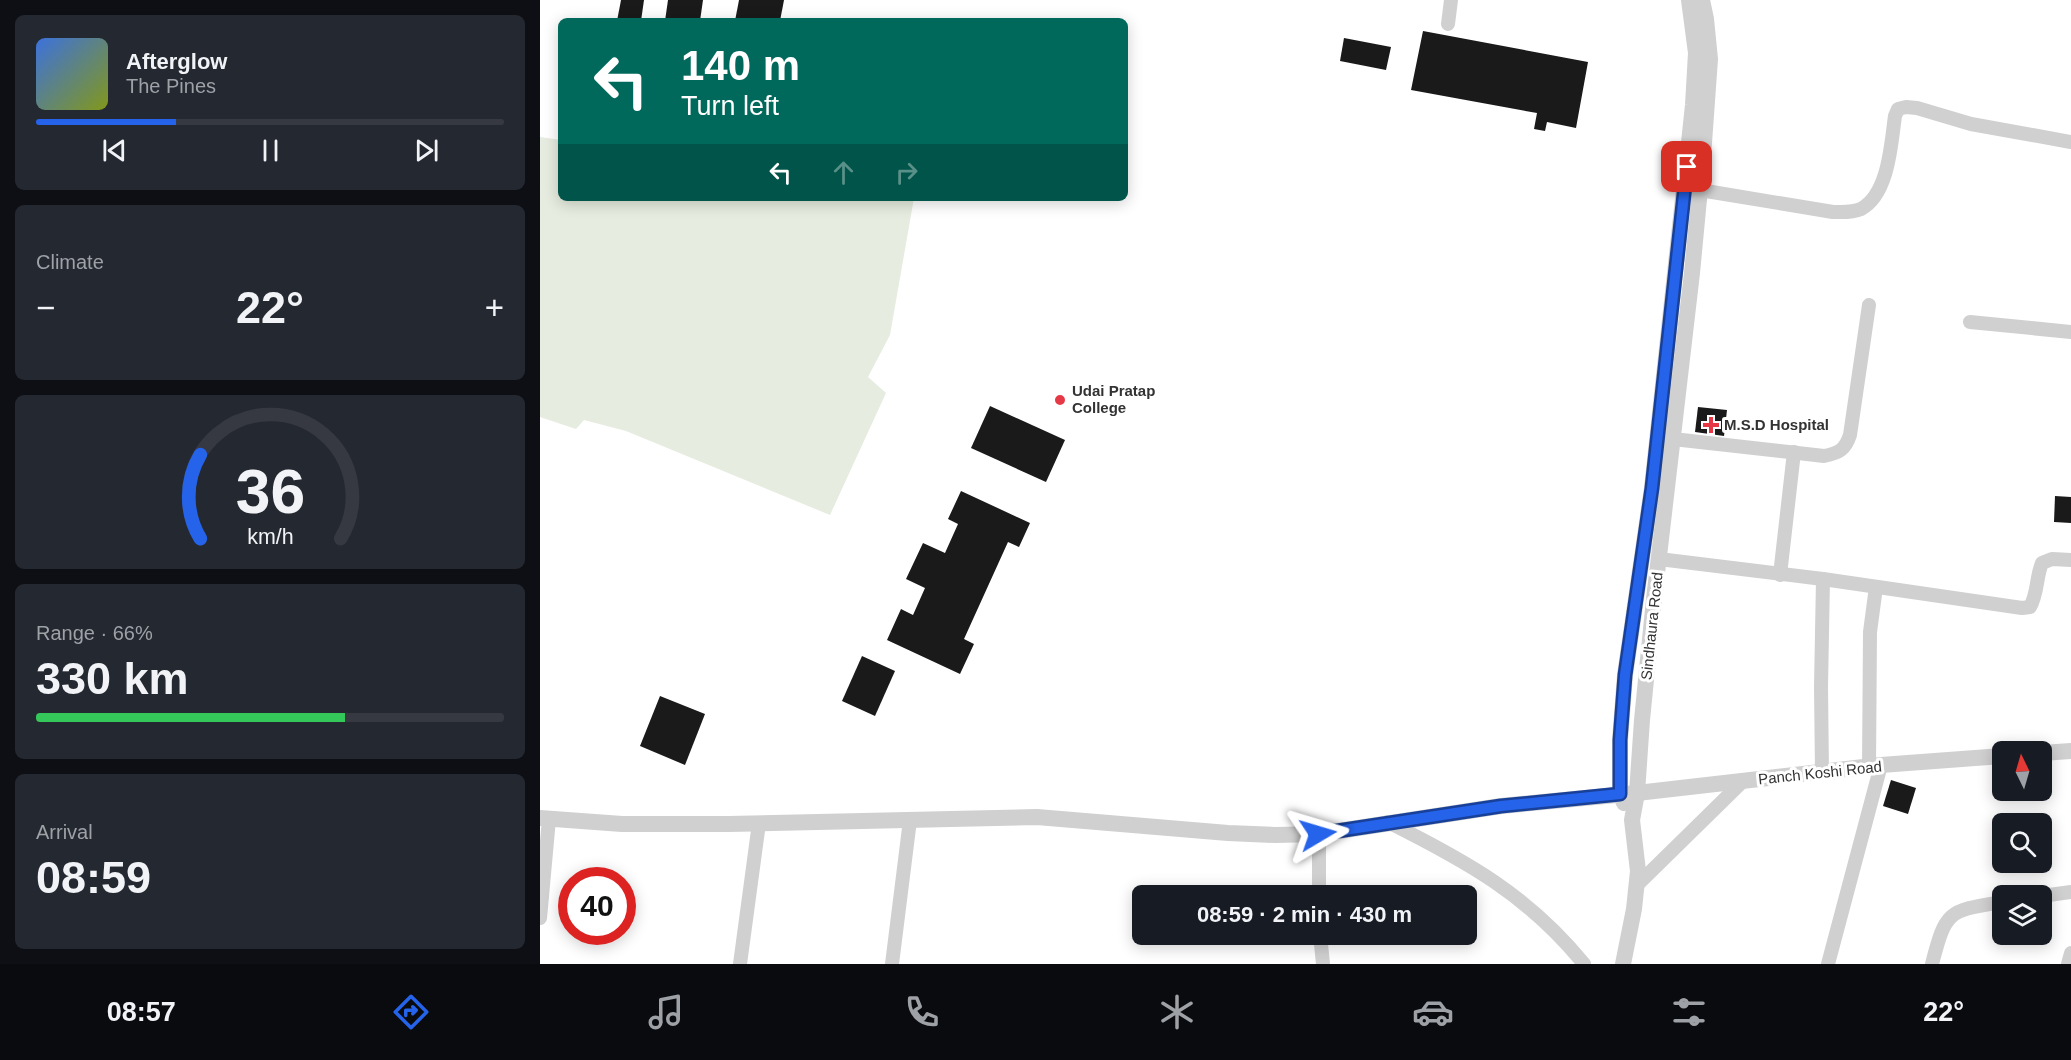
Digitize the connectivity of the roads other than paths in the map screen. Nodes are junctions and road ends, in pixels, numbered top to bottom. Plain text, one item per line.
1 (1451, 0) edge
2 (1689, 0) edge
3 (1702, 0) edge
4 (1448, 24) dead end
5 (2071, 142) edge
6 (1700, 190) junction
7 (1869, 305) dead end
8 (1970, 322) dead end
9 (2071, 332) edge
10 (1672, 439) junction
11 (1794, 452) junction
12 (1659, 559) junction
13 (2071, 560) edge
14 (1780, 575) junction
15 (1823, 579) junction
16 (1876, 587) junction
17 (2071, 751) edge
18 (2052, 752) edge
19 (1992, 757) edge
20 (1875, 766) junction
21 (1822, 772) junction
22 (1742, 782) junction
23 (1637, 793) junction
24 (1620, 794) junction
25 (544, 818) edge
26 (910, 820) junction
27 (1632, 820) junction
28 (1388, 822) junction
29 (759, 823) junction
30 (1318, 834) junction
31 (1319, 885) edge
32 (1636, 886) junction
33 (2071, 892) edge
34 (2052, 895) edge
35 (1992, 904) edge
36 (540, 918) edge
37 (1321, 945) edge
38 (2071, 953) edge
39 (740, 964) edge
40 (892, 964) edge
41 (1323, 964) edge
42 (1584, 964) edge
43 (1623, 964) edge
44 (1828, 964) edge
45 (1932, 964) edge
46 (2068, 964) edge

1 - 4 street
2 - 24 street
3 - 6 street, Sindhaura Road
5 - 6 street
6 - 10 street, Sindhaura Road
7 - 11 street
8 - 9 street
10 - 11 street
10 - 12 street, Sindhaura Road
11 - 14 street
12 - 14 street
12 - 23 street, Sindhaura Road
13 - 16 street
14 - 15 street
15 - 16 street
15 - 21 street
16 - 20 street
17 - 18 street
19 - 20 street, Panch Koshi Road
20 - 21 street, Panch Koshi Road
20 - 44 street
21 - 22 street, Panch Koshi Road
22 - 23 street, Panch Koshi Road
22 - 32 street
23 - 24 street, Panch Koshi Road
23 - 27 street, Sindhaura Road
24 - 27 street
24 - 28 street, Panch Koshi Road
25 - 29 street, Panch Koshi Road
25 - 36 street
26 - 29 street, Panch Koshi Road
26 - 30 street, Panch Koshi Road
26 - 40 street
27 - 32 street, Sindhaura Road
28 - 30 street, Panch Koshi Road
28 - 42 street
29 - 39 street
30 - 31 street
32 - 43 street, Sindhaura Road
33 - 34 street
35 - 45 street
37 - 41 street
38 - 46 street

